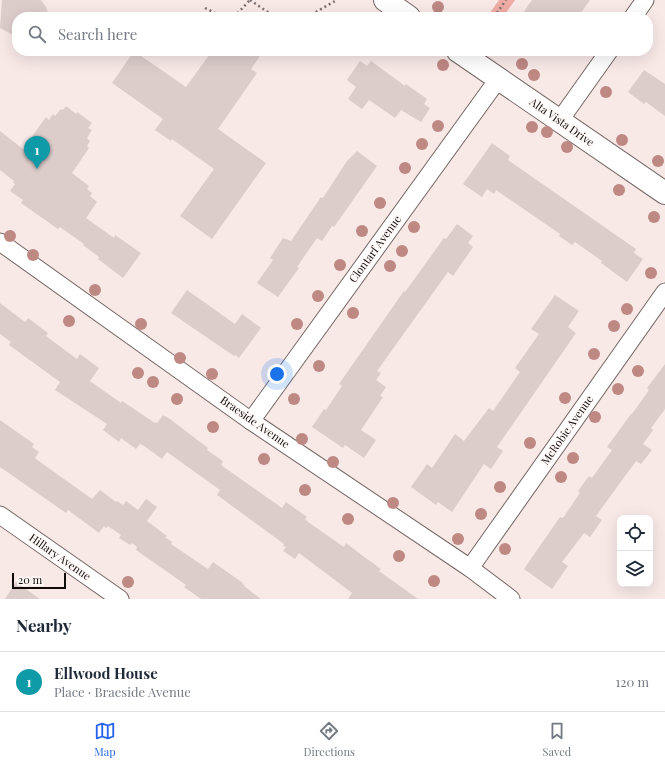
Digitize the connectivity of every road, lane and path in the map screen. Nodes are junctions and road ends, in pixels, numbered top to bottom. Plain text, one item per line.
1 (250, 0) edge
2 (337, 0) edge
3 (385, 0) edge
4 (506, 0) edge
5 (645, 0) edge
6 (205, 8) dead end
7 (213, 12) edge
8 (239, 12) edge
9 (267, 12) edge
10 (317, 12) edge
11 (402, 12) edge
12 (498, 12) edge
13 (637, 12) edge
14 (466, 56) edge
15 (605, 56) edge
16 (499, 78) junction
17 (560, 120) junction
18 (665, 193) edge
19 (0, 242) edge
20 (665, 292) edge
21 (252, 420) junction
22 (2, 521) edge
23 (470, 568) junction
24 (120, 599) edge
25 (511, 599) edge

1 - 8 path
1 - 9 path
2 - 10 path
3 - 11 street
4 - 12 path
5 - 13 street
6 - 7 path
14 - 16 street, Alta Vista Drive
15 - 17 street
16 - 17 street, Alta Vista Drive
16 - 21 street, Clontarf Avenue
17 - 18 street, Alta Vista Drive
19 - 21 street, Braeside Avenue
20 - 23 street, McRobie Avenue
21 - 23 street, Braeside Avenue
22 - 24 street, Hillary Avenue
23 - 25 street, Braeside Avenue

